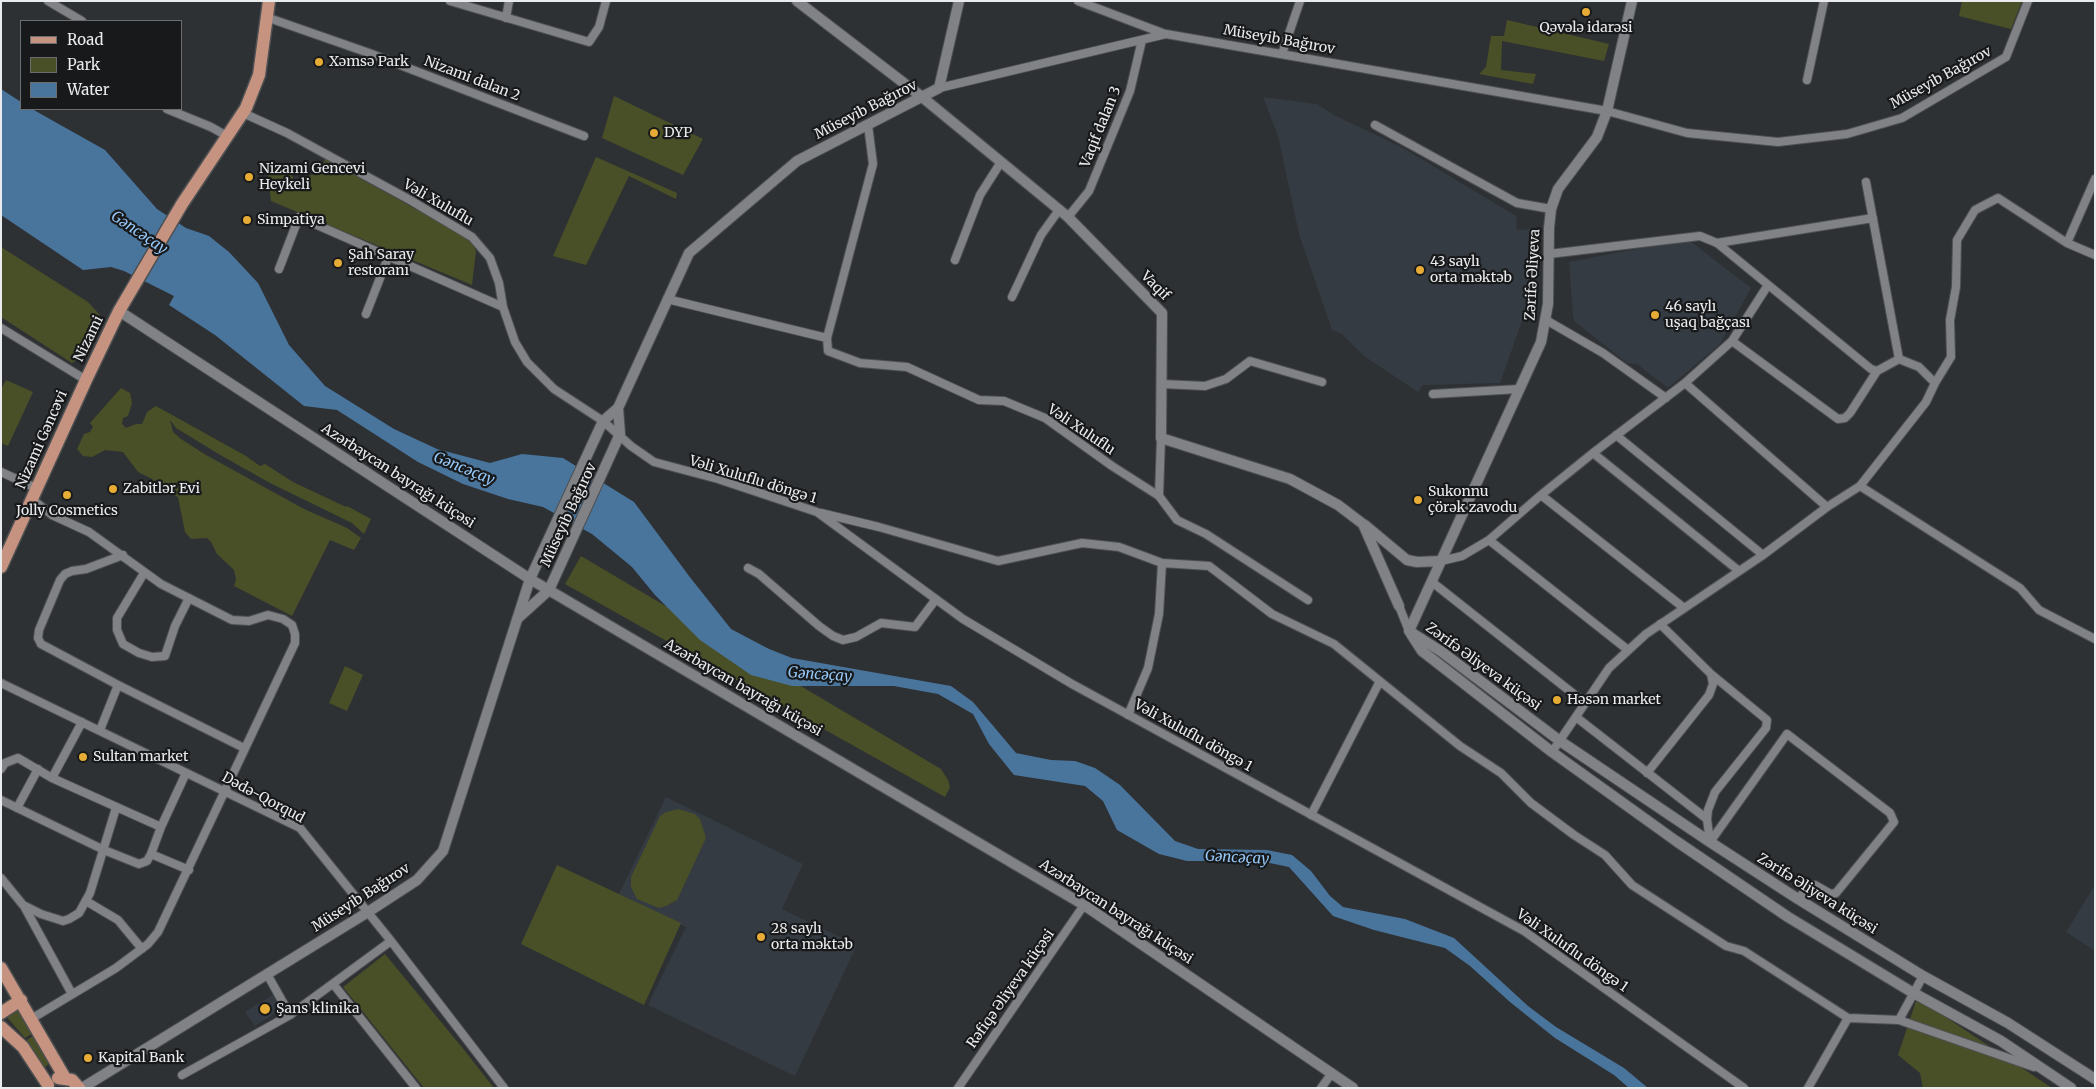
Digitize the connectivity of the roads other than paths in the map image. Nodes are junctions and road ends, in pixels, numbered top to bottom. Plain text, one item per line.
1 (48, 1) edge
2 (269, 1) edge
3 (450, 1) edge
4 (509, 1) edge
5 (606, 1) edge
6 (797, 1) edge
7 (958, 1) edge
8 (1078, 1) edge
9 (1300, 1) edge
10 (1632, 1) edge
11 (1824, 1) edge
12 (2028, 1) edge
13 (266, 17) junction
14 (506, 18) junction
15 (80, 20) edge
16 (1166, 34) junction
17 (1142, 40) junction
18 (1282, 54) junction
19 (1807, 80) dead end
20 (940, 88) junction
21 (922, 97) junction
22 (169, 110) edge
23 (1607, 111) junction
24 (243, 113) junction
25 (1375, 124) dead end
26 (868, 125) junction
27 (584, 136) dead end
28 (224, 140) junction
29 (1001, 162) junction
30 (2095, 179) edge
31 (1866, 182) dead end
32 (1551, 209) junction
33 (1059, 210) junction
34 (1068, 217) junction
35 (1873, 218) junction
36 (1717, 243) junction
37 (2067, 243) junction
38 (1549, 254) junction
39 (389, 255) junction
40 (2095, 255) edge
41 (955, 260) dead end
42 (280, 269) dead end
43 (1768, 285) junction
44 (1012, 298) dead end
45 (667, 299) junction
46 (503, 307) junction
47 (119, 311) junction
48 (366, 314) dead end
49 (1546, 320) junction
50 (1, 328) edge
51 (827, 338) junction
52 (1732, 341) junction
53 (1899, 359) junction
54 (1877, 371) junction
55 (86, 380) junction
56 (1322, 382) dead end
57 (1686, 383) junction
58 (1935, 383) junction
59 (1162, 384) junction
60 (1519, 389) junction
61 (1433, 394) dead end
62 (1666, 398) junction
63 (618, 408) junction
64 (603, 421) junction
65 (620, 434) junction
66 (1616, 435) junction
67 (1161, 438) junction
68 (1593, 453) junction
69 (1, 472) edge
70 (1860, 486) junction
71 (34, 494) junction
72 (1541, 495) junction
73 (1158, 496) junction
74 (1827, 507) junction
75 (817, 512) junction
76 (1363, 524) junction
77 (1489, 540) junction
78 (123, 555) junction
79 (1763, 555) junction
80 (1441, 561) junction
81 (1162, 563) junction
82 (1, 567) edge
83 (748, 568) dead end
84 (1739, 571) junction
85 (144, 573) junction
86 (530, 579) junction
87 (1432, 582) junction
88 (549, 590) junction
89 (189, 598) junction
90 (936, 598) junction
91 (1308, 600) dead end
92 (1399, 606) joint
93 (1684, 608) junction
94 (516, 620) junction
95 (1660, 624) junction
96 (1409, 631) junction
97 (2095, 639) edge
98 (1628, 650) junction
99 (1710, 674) junction
100 (1380, 681) junction
101 (1, 683) edge
102 (118, 685) junction
103 (1585, 703) junction
104 (1128, 715) junction
105 (1576, 717) junction
106 (82, 722) junction
107 (100, 730) junction
108 (1560, 741) junction
109 (244, 748) junction
110 (1552, 752) junction
111 (1, 769) edge
112 (38, 769) junction
113 (186, 773) junction
114 (1648, 773) junction
115 (52, 778) junction
116 (224, 791) junction
117 (1, 800) edge
118 (17, 808) junction
119 (116, 808) junction
120 (1311, 815) junction
121 (1707, 819) junction
122 (161, 826) junction
123 (1710, 842) junction
124 (104, 850) junction
125 (151, 854) junction
126 (189, 870) junction
127 (1, 878) edge
128 (1798, 899) junction
129 (86, 901) junction
130 (24, 904) junction
131 (1084, 905) junction
132 (368, 912) junction
133 (391, 940) junction
134 (142, 949) junction
135 (1, 968) edge
136 (267, 974) junction
137 (1923, 976) junction
138 (334, 984) junction
139 (72, 994) junction
140 (1914, 994) junction
141 (21, 1000) junction
142 (1, 1013) edge
143 (290, 1015) junction
144 (1848, 1018) junction
145 (31, 1019) junction
146 (1899, 1020) junction
147 (1, 1027) edge
148 (2043, 1070) junction
149 (1332, 1073) junction
150 (182, 1075) dead end
151 (65, 1078) junction
152 (2095, 1079) edge
153 (48, 1086) edge
154 (80, 1088) edge
155 (416, 1088) edge
156 (504, 1088) edge
157 (958, 1088) edge
158 (1321, 1088) edge
159 (1353, 1088) edge
160 (1744, 1088) edge
161 (1808, 1088) edge
162 (2071, 1088) edge

1 - 15 street
2 - 13 main road
3 - 14 street
4 - 14 street
5 - 14 street
6 - 21 street, Vaqif
7 - 20 street
8 - 16 street
9 - 18 street
10 - 23 street, Zərifə Əliyeva
11 - 19 street
12 - 23 street, Müseyib Bağırov
13 - 24 main road
13 - 27 street, Nizami dalan 2
16 - 17 street, Müseyib Bağırov
16 - 18 street, Müseyib Bağırov
17 - 20 street, Müseyib Bağırov
17 - 34 street, Vaqif dalan 3
18 - 23 street, Müseyib Bağırov
20 - 21 street, Müseyib Bağırov
21 - 26 street, Müseyib Bağırov
21 - 29 street, Vaqif
22 - 28 street
23 - 32 street, Zərifə Əliyeva
24 - 28 main road
24 - 46 street, Vəli Xuluflu
25 - 32 street
26 - 45 street, Müseyib Bağırov
26 - 51 street
28 - 47 main road, Nizami
29 - 33 street, Vaqif
29 - 41 street
30 - 37 street
31 - 35 street
32 - 38 street, Zərifə Əliyeva
33 - 34 street, Vaqif
33 - 44 street
34 - 59 street, Vaqif
35 - 36 street
35 - 53 street
36 - 38 street
36 - 43 street
37 - 40 street
37 - 58 street
38 - 49 street, Zərifə Əliyeva
39 - 42 street
39 - 46 street
39 - 48 street
43 - 52 street
43 - 54 street
45 - 51 street
45 - 63 street, Müseyib Bağırov
46 - 64 street, Vəli Xuluflu
47 - 55 main road, Nizami
47 - 86 street, Azərbaycan bayrağı küçəsi
49 - 60 street, Zərifə Əliyeva
49 - 62 street
50 - 55 street
51 - 73 street, Vəli Xuluflu
52 - 54 street
52 - 57 street
53 - 54 street
53 - 58 street
55 - 71 main road, Nizami Gəncəvi
56 - 59 street
57 - 62 street
57 - 74 street
58 - 70 street
59 - 67 street, Vaqif
60 - 61 street
60 - 80 street, Zərifə Əliyeva
62 - 66 street
63 - 64 street, Müseyib Bağırov
63 - 65 street, Müseyib Bağırov
64 - 65 street, Vəli Xuluflu
64 - 86 street, Müseyib Bağırov
65 - 75 street, Vəli Xuluflu döngə 1
65 - 88 street, Müseyib Bağırov
66 - 68 street
66 - 79 street
67 - 73 street
67 - 76 street
68 - 72 street
68 - 84 street
69 - 71 street
70 - 74 street
70 - 97 street
71 - 78 street
71 - 82 main road, Nizami Gəncəvi
72 - 77 street
72 - 93 street
73 - 91 street
74 - 79 street
75 - 81 street
75 - 90 street, Vəli Xuluflu döngə 1
76 - 80 street
76 - 92 street
77 - 80 street
77 - 98 street
78 - 85 street
78 - 102 street
79 - 84 street
80 - 87 street, Zərifə Əliyeva
81 - 100 street
81 - 104 street
83 - 90 street
84 - 93 street
85 - 89 street
85 - 89 street
86 - 88 street, Azərbaycan bayrağı küçəsi
86 - 94 street, Müseyib Bağırov
87 - 96 street, Zərifə Əliyeva
87 - 103 street
88 - 94 street, Müseyib Bağırov
88 - 131 street, Azərbaycan bayrağı küçəsi
89 - 109 street
90 - 104 street, Vəli Xuluflu döngə 1
92 - 96 street
93 - 95 street
94 - 132 street, Müseyib Bağırov
95 - 98 street
95 - 99 street
96 - 108 street, Zərifə Əliyeva küçəsi
96 - 110 street, Zərifə Əliyeva küçəsi
98 - 103 street
99 - 114 street
99 - 121 street
100 - 120 street
100 - 144 street
101 - 106 street, Dədə-Qorqud
102 - 107 street
102 - 109 street
103 - 105 street
104 - 120 street, Vəli Xuluflu döngə 1
105 - 108 street
105 - 114 street
106 - 107 street, Dədə-Qorqud
106 - 115 street
107 - 113 street, Dədə-Qorqud
108 - 110 street
108 - 123 street, Zərifə Əliyeva küçəsi
109 - 116 street
110 - 140 street, Zərifə Əliyeva küçəsi
111 - 112 street
112 - 115 street
112 - 118 street
113 - 116 street, Dədə-Qorqud
113 - 122 street
114 - 121 street
115 - 119 street
116 - 126 street
116 - 132 street, Dədə-Qorqud
117 - 118 street
118 - 124 street
119 - 122 street
119 - 124 street
120 - 160 street, Vəli Xuluflu döngə 1
121 - 123 street
122 - 125 street
123 - 128 street, Zərifə Əliyeva küçəsi
123 - 128 street
124 - 125 street
124 - 129 street
125 - 126 street
126 - 134 street
127 - 130 street
128 - 137 street, Zərifə Əliyeva küçəsi
129 - 130 street
129 - 134 street
130 - 139 street
131 - 149 street, Azərbaycan bayrağı küçəsi
131 - 157 street, Rəfiqə Əliyeva küçəsi
132 - 133 street, Dədə-Qorqud
132 - 136 street, Müseyib Bağırov
133 - 138 street
133 - 156 street, Dədə-Qorqud
134 - 139 street
135 - 141 main road
136 - 143 street
136 - 154 street, Müseyib Bağırov
137 - 140 street
137 - 152 street, Zərifə Əliyeva küçəsi
138 - 143 street
138 - 155 street
139 - 145 street
140 - 146 street
140 - 148 street, Zərifə Əliyeva küçəsi
141 - 142 main road
141 - 145 main road
143 - 150 street
144 - 146 street
144 - 161 street
145 - 151 main road
146 - 148 street
147 - 153 main road
148 - 162 street, Zərifə Əliyeva küçəsi
149 - 158 street
149 - 159 street, Azərbaycan bayrağı küçəsi
151 - 153 main road
151 - 154 main road

